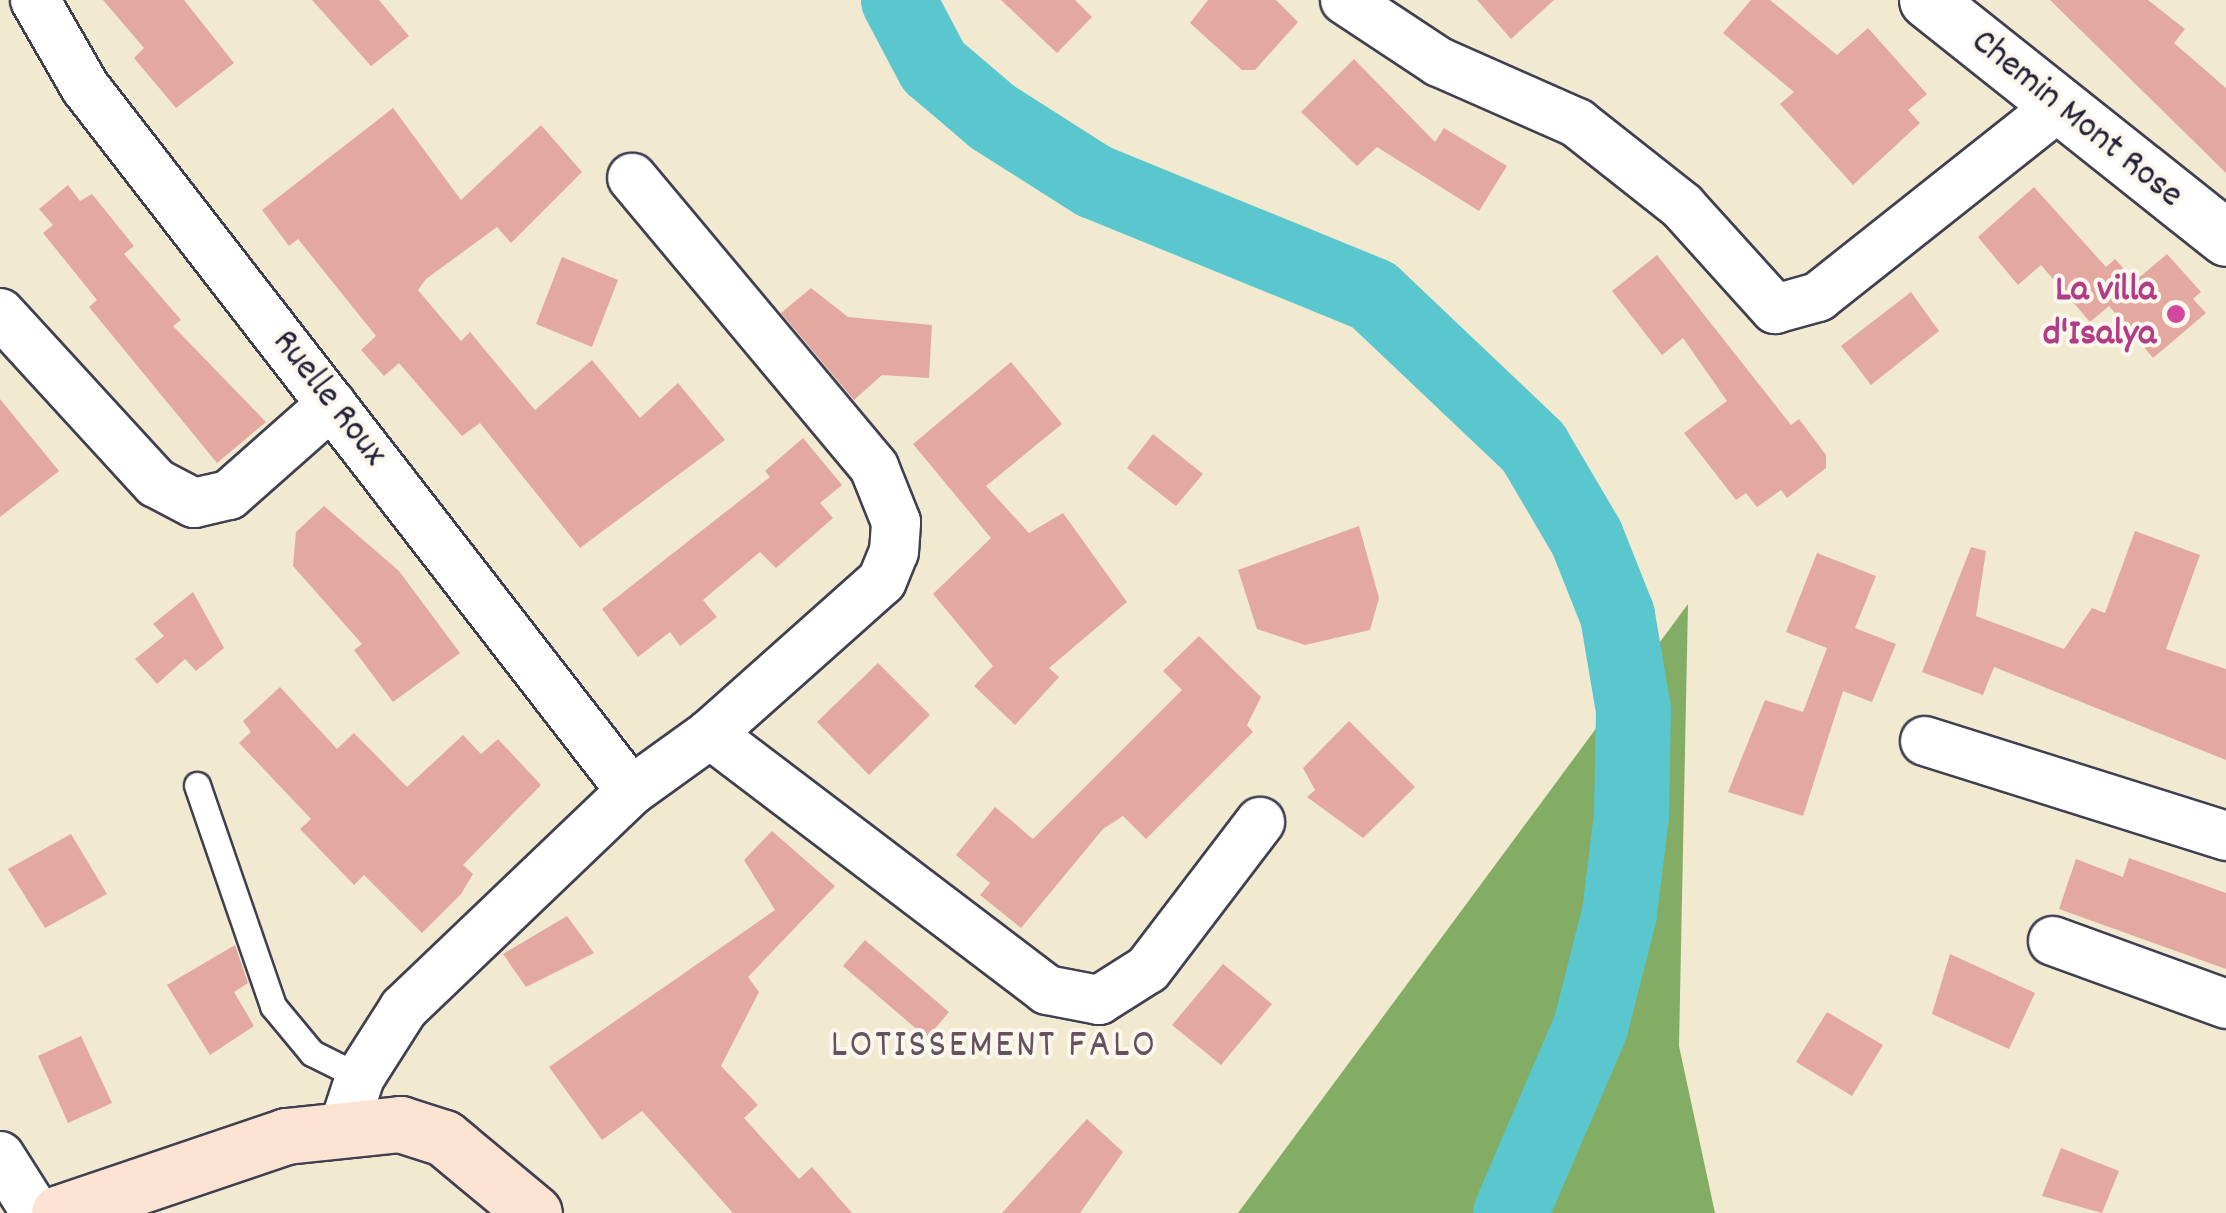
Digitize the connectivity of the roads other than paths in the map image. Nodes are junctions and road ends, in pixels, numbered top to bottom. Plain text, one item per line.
1 (35, 0) edge
2 (1345, 0) edge
3 (1928, 0) edge
4 (2058, 108) junction
5 (632, 178) dead end
6 (2226, 238) edge
7 (0, 313) edge
8 (332, 404) junction
9 (710, 734) junction
10 (1925, 741) dead end
11 (197, 785) dead end
12 (632, 790) junction
13 (1260, 822) dead end
14 (2226, 836) edge
15 (2053, 941) dead end
16 (2226, 1004) edge
17 (352, 1101) junction
18 (0, 1156) edge
19 (36, 1213) edge
20 (60, 1213) edge
21 (534, 1213) edge

1 - 8 street, Ruelle Roux
2 - 4 street
3 - 4 street, Chemin Mont Rose
4 - 6 street, Chemin Mont Rose
5 - 9 street
7 - 8 street
8 - 12 street, Ruelle Roux
9 - 12 street
9 - 13 street
10 - 14 street
11 - 17 lane
12 - 17 street
15 - 16 street
17 - 20 main road
17 - 21 main road
18 - 19 street

